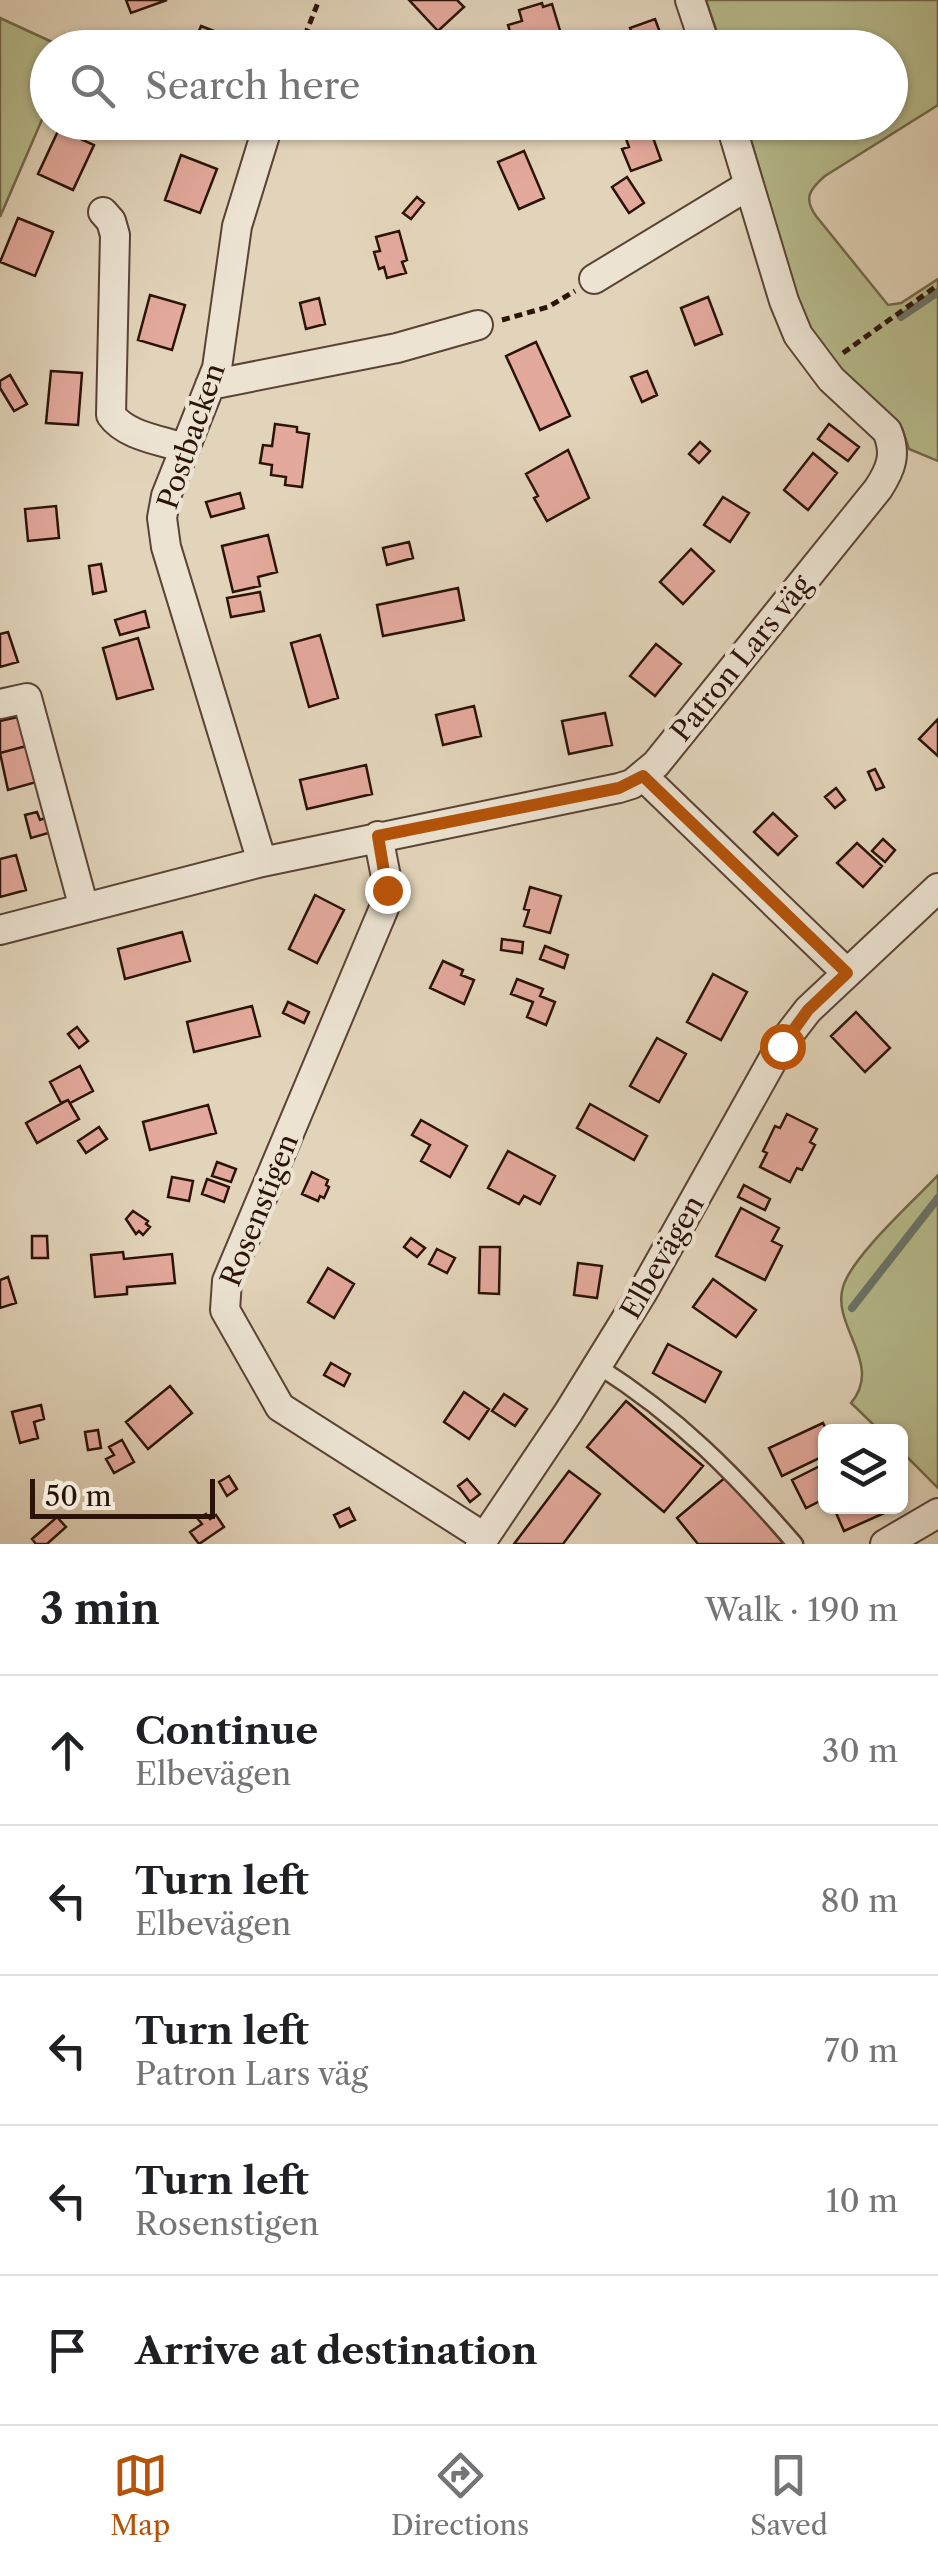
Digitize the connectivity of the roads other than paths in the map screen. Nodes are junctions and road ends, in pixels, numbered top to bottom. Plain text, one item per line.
1 (690, 0) edge
2 (700, 30) edge
3 (263, 140) edge
4 (735, 140) edge
5 (748, 185) junction
6 (103, 212) dead end
7 (594, 279) road end
8 (478, 325) road end
9 (210, 385) junction
10 (184, 448) junction
11 (0, 704) edge
12 (643, 776) junction
13 (378, 836) junction
14 (262, 862) junction
15 (938, 888) edge
16 (84, 908) junction
17 (0, 930) edge
18 (847, 973) junction
19 (598, 1366) junction
20 (938, 1513) edge
21 (903, 1539) edge
22 (482, 1540) edge
23 (795, 1544) edge

1 - 2 street
3 - 9 street, Postbacken
4 - 5 street, Patron Lars väg
5 - 7 street
5 - 12 street, Patron Lars väg
6 - 10 street
8 - 9 street
9 - 10 street, Postbacken
10 - 14 street, Postbacken
11 - 16 street
12 - 13 street, Patron Lars väg
12 - 18 street
13 - 14 street, Patron Lars väg
13 - 22 street, Rosenstigen
14 - 16 street, Patron Lars väg
15 - 18 street, Elbevägen
16 - 17 street, Patron Lars väg
18 - 19 street, Elbevägen
19 - 22 street, Elbevägen
19 - 23 lane
20 - 21 street

